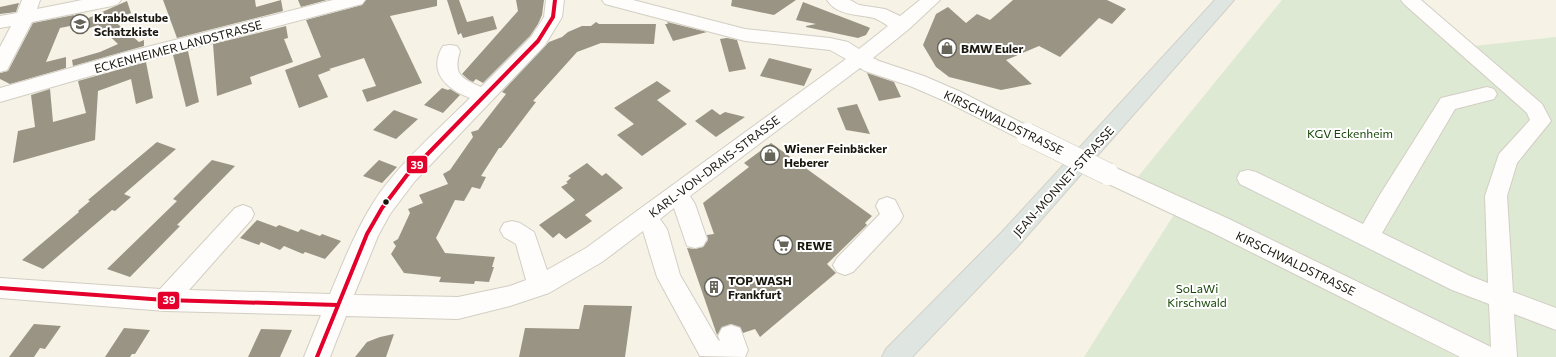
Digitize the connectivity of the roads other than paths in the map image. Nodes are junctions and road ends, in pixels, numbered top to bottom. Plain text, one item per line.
1 (112, 0) edge
2 (356, 0) edge
3 (555, 0) edge
4 (611, 0) edge
5 (836, 0) edge
6 (931, 0) edge
7 (1225, 0) edge
8 (1410, 0) edge
9 (28, 9) edge
10 (0, 22) edge
11 (902, 25) junction
12 (450, 51) dead end
13 (858, 58) junction
14 (0, 65) edge
15 (1487, 94) dead end
16 (0, 95) edge
17 (485, 95) junction
18 (1548, 123) edge
19 (1248, 178) dead end
20 (676, 194) junction
21 (887, 206) dead end
22 (243, 214) dead end
23 (645, 218) junction
24 (512, 230) dead end
25 (1368, 237) junction
26 (695, 239) dead end
27 (845, 265) dead end
28 (540, 286) junction
29 (0, 288) edge
30 (1502, 298) junction
31 (165, 300) junction
32 (338, 305) junction
33 (1556, 319) edge
34 (732, 336) dead end
35 (317, 357) edge
36 (895, 357) edge
37 (1486, 357) edge
38 (1504, 357) edge

1 - 9 street
2 - 16 street, ECKENHEIMER LANDSTRASSE
3 - 17 street
4 - 13 street, KIRSCHWALDSTRASSE
5 - 11 street
6 - 11 street, KARL-VON-DRAIS-STRASSE
7 - 36 main road, JEAN-MONNET-STRASSE
8 - 18 street
9 - 10 street
9 - 14 street
11 - 13 street, KARL-VON-DRAIS-STRASSE
12 - 17 street
13 - 20 street, KARL-VON-DRAIS-STRASSE
13 - 37 street, KIRSCHWALDSTRASSE, bridge
15 - 25 street
17 - 32 street
18 - 30 street
19 - 25 street
20 - 23 street, KARL-VON-DRAIS-STRASSE
20 - 26 street
21 - 27 street
22 - 31 street
23 - 28 street, KARL-VON-DRAIS-STRASSE
23 - 34 street
24 - 28 street
25 - 30 street
28 - 32 street, KARL-VON-DRAIS-STRASSE
29 - 31 street, KARL-VON-DRAIS-STRASSE
30 - 33 street
30 - 38 street
31 - 32 street, KARL-VON-DRAIS-STRASSE
32 - 35 street

